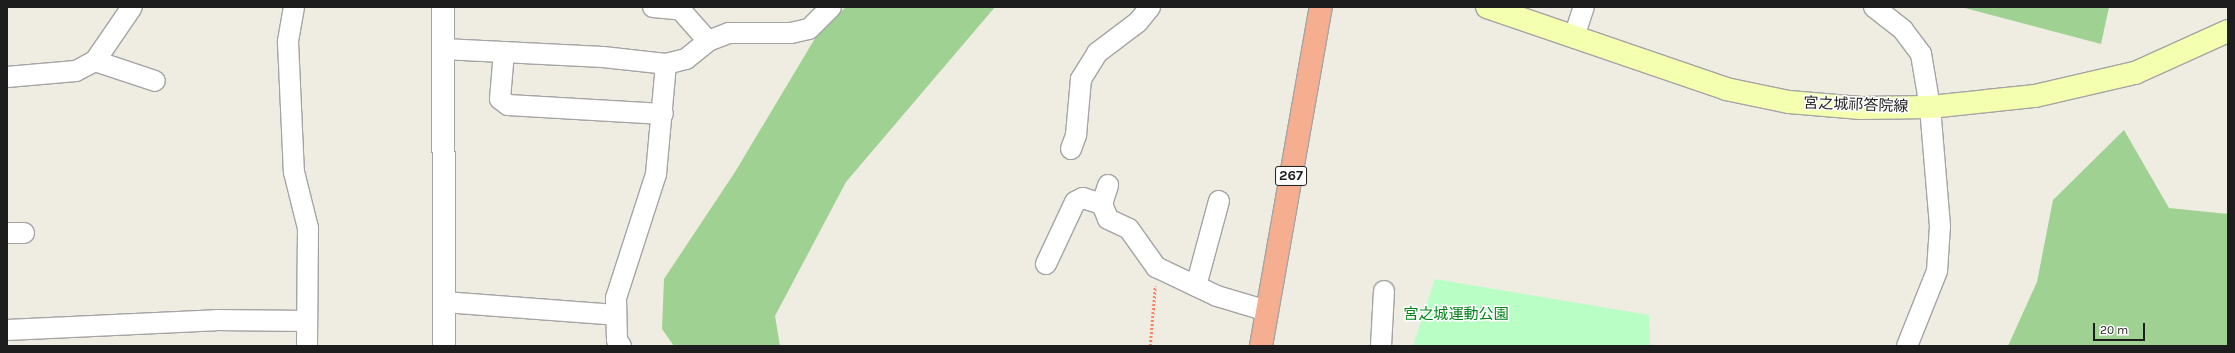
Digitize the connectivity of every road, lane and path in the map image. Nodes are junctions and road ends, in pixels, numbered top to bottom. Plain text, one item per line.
1 (132, 7) edge
2 (294, 7) edge
3 (443, 7) edge
4 (653, 7) edge
5 (831, 7) edge
6 (1150, 7) edge
7 (1321, 7) edge
8 (1487, 7) edge
9 (1584, 7) edge
10 (1874, 7) edge
11 (678, 8) edge
12 (2228, 31) edge
13 (1574, 37) junction
14 (708, 41) junction
15 (443, 49) junction
16 (504, 52) junction
17 (95, 61) junction
18 (666, 64) junction
19 (7, 76) edge
20 (155, 81) dead end
21 (1930, 107) junction
22 (663, 114) junction
23 (1071, 149) dead end
24 (1108, 185) dead end
25 (1219, 201) dead end
26 (1102, 204) junction
27 (1046, 264) dead end
28 (1156, 267) junction
29 (1196, 286) junction
30 (1384, 291) dead end
31 (444, 302) junction
32 (1268, 311) junction
33 (616, 315) junction
34 (307, 321) junction
35 (7, 330) edge
36 (307, 346) edge
37 (444, 346) edge
38 (621, 346) edge
39 (1150, 346) edge
40 (1261, 346) edge
41 (1381, 346) edge
42 (1907, 346) edge

1 - 17 street
2 - 34 street
3 - 15 street
4 - 11 street
5 - 14 street
6 - 23 street
7 - 32 highway, 267
8 - 13 main road, 宮之城祁答院線
9 - 13 street
10 - 21 street
11 - 14 street
12 - 21 main road, 宮之城祁答院線
13 - 21 main road, 宮之城祁答院線
14 - 18 street
15 - 16 street
15 - 31 street
16 - 18 street
16 - 22 street
17 - 19 street
17 - 20 street
18 - 22 street
21 - 42 street
22 - 33 street
24 - 26 street
25 - 29 street
26 - 27 street
26 - 28 street
28 - 29 street
28 - 39 path
29 - 32 street
30 - 41 street
31 - 33 street
31 - 37 street
32 - 40 highway, 267
33 - 38 street
34 - 35 street
34 - 36 street

